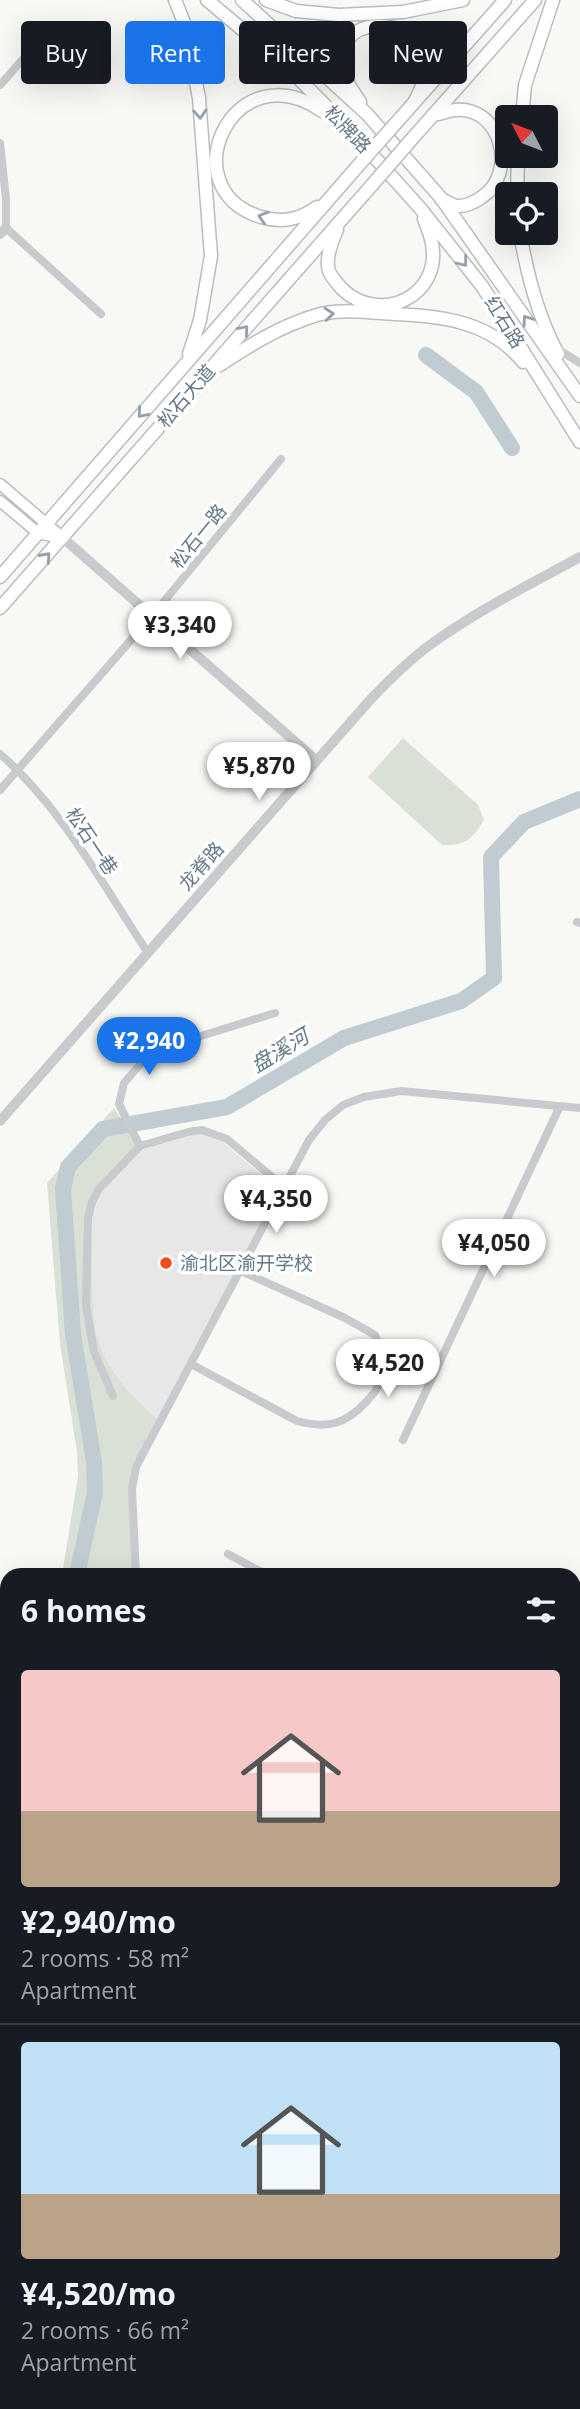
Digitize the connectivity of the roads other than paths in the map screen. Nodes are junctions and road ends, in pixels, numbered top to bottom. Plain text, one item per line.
1 (175, 0) edge
2 (207, 0) edge
3 (242, 0) edge
4 (266, 0) edge
5 (463, 0) edge
6 (505, 0) edge
7 (535, 0) edge
8 (553, 0) edge
9 (21, 61) edge
10 (0, 85) edge
11 (415, 101) junction
12 (523, 105) edge
13 (367, 114) junction
14 (433, 116) junction
15 (349, 130) junction
16 (0, 143) edge
17 (441, 198) junction
18 (326, 201) junction
19 (420, 208) junction
20 (341, 219) junction
21 (3, 231) edge
22 (522, 245) edge
23 (101, 314) dead end
24 (554, 347) junction
25 (187, 361) junction
26 (580, 363) edge
27 (203, 376) junction
28 (580, 395) edge
29 (563, 414) junction
30 (580, 442) edge
31 (281, 459) dead end
32 (0, 484) edge
33 (0, 501) edge
34 (42, 528) junction
35 (63, 538) junction
36 (580, 556) edge
37 (0, 577) edge
38 (0, 608) edge
39 (152, 616) junction
40 (0, 754) edge
41 (316, 760) junction
42 (18, 770) junction
43 (0, 790) edge
44 (148, 953) junction
45 (275, 1013) dead end
46 (560, 1106) junction
47 (580, 1108) edge
48 (0, 1121) edge
49 (140, 1146) junction
50 (284, 1187) junction
51 (241, 1271) junction
52 (191, 1364) junction
53 (113, 1396) dead end
54 (403, 1440) dead end
55 (228, 1553) dead end
56 (136, 1568) edge
57 (255, 1568) edge

1 -> 25 highway
2 - 15 highway, 松牌路
3 - 13 highway, 松牌路
4 - 5 highway
6 - 11 highway
7 - 14 highway
8 - 12 highway
9 - 10 street
11 - 13 highway
11 - 18 highway, 松石大道, bridge
13 - 17 highway, 松牌路
14 - 17 highway
14 - 20 highway, 松石大道, bridge
18 -> 15 highway
15 - 19 highway, 松牌路
16 - 21 street
28 -> 17 highway, 红石路
18 - 25 highway, 松石大道
19 - 20 highway
19 -> 29 highway, 红石路
27 -> 20 highway, 松石大道
21 - 23 street
22 - 24 highway
24 - 26 street
24 - 28 highway
25 -> 34 highway, 松石大道
27 -> 29 highway
27 - 35 highway, 松石大道
29 - 30 highway, 红石路
31 - 39 street, 松石一路
32 - 34 main road
33 - 34 main road
34 - 35 main road
34 - 37 highway, 松石大道
38 -> 35 highway, 松石大道
35 - 39 street
36 - 41 street, 龙脊路
39 - 41 street
39 - 42 street, 松石一路
40 - 42 street, 松石一巷
41 - 44 street, 龙脊路
42 - 43 street, 松石一路
42 - 44 street, 松石一巷
44 - 48 street, 龙脊路
45 - 49 street
46 - 47 street
46 - 50 street
46 - 54 street
49 - 50 street
49 - 53 street
50 - 51 street
51 - 52 street
51 - 52 street
52 - 56 street
55 - 57 street

